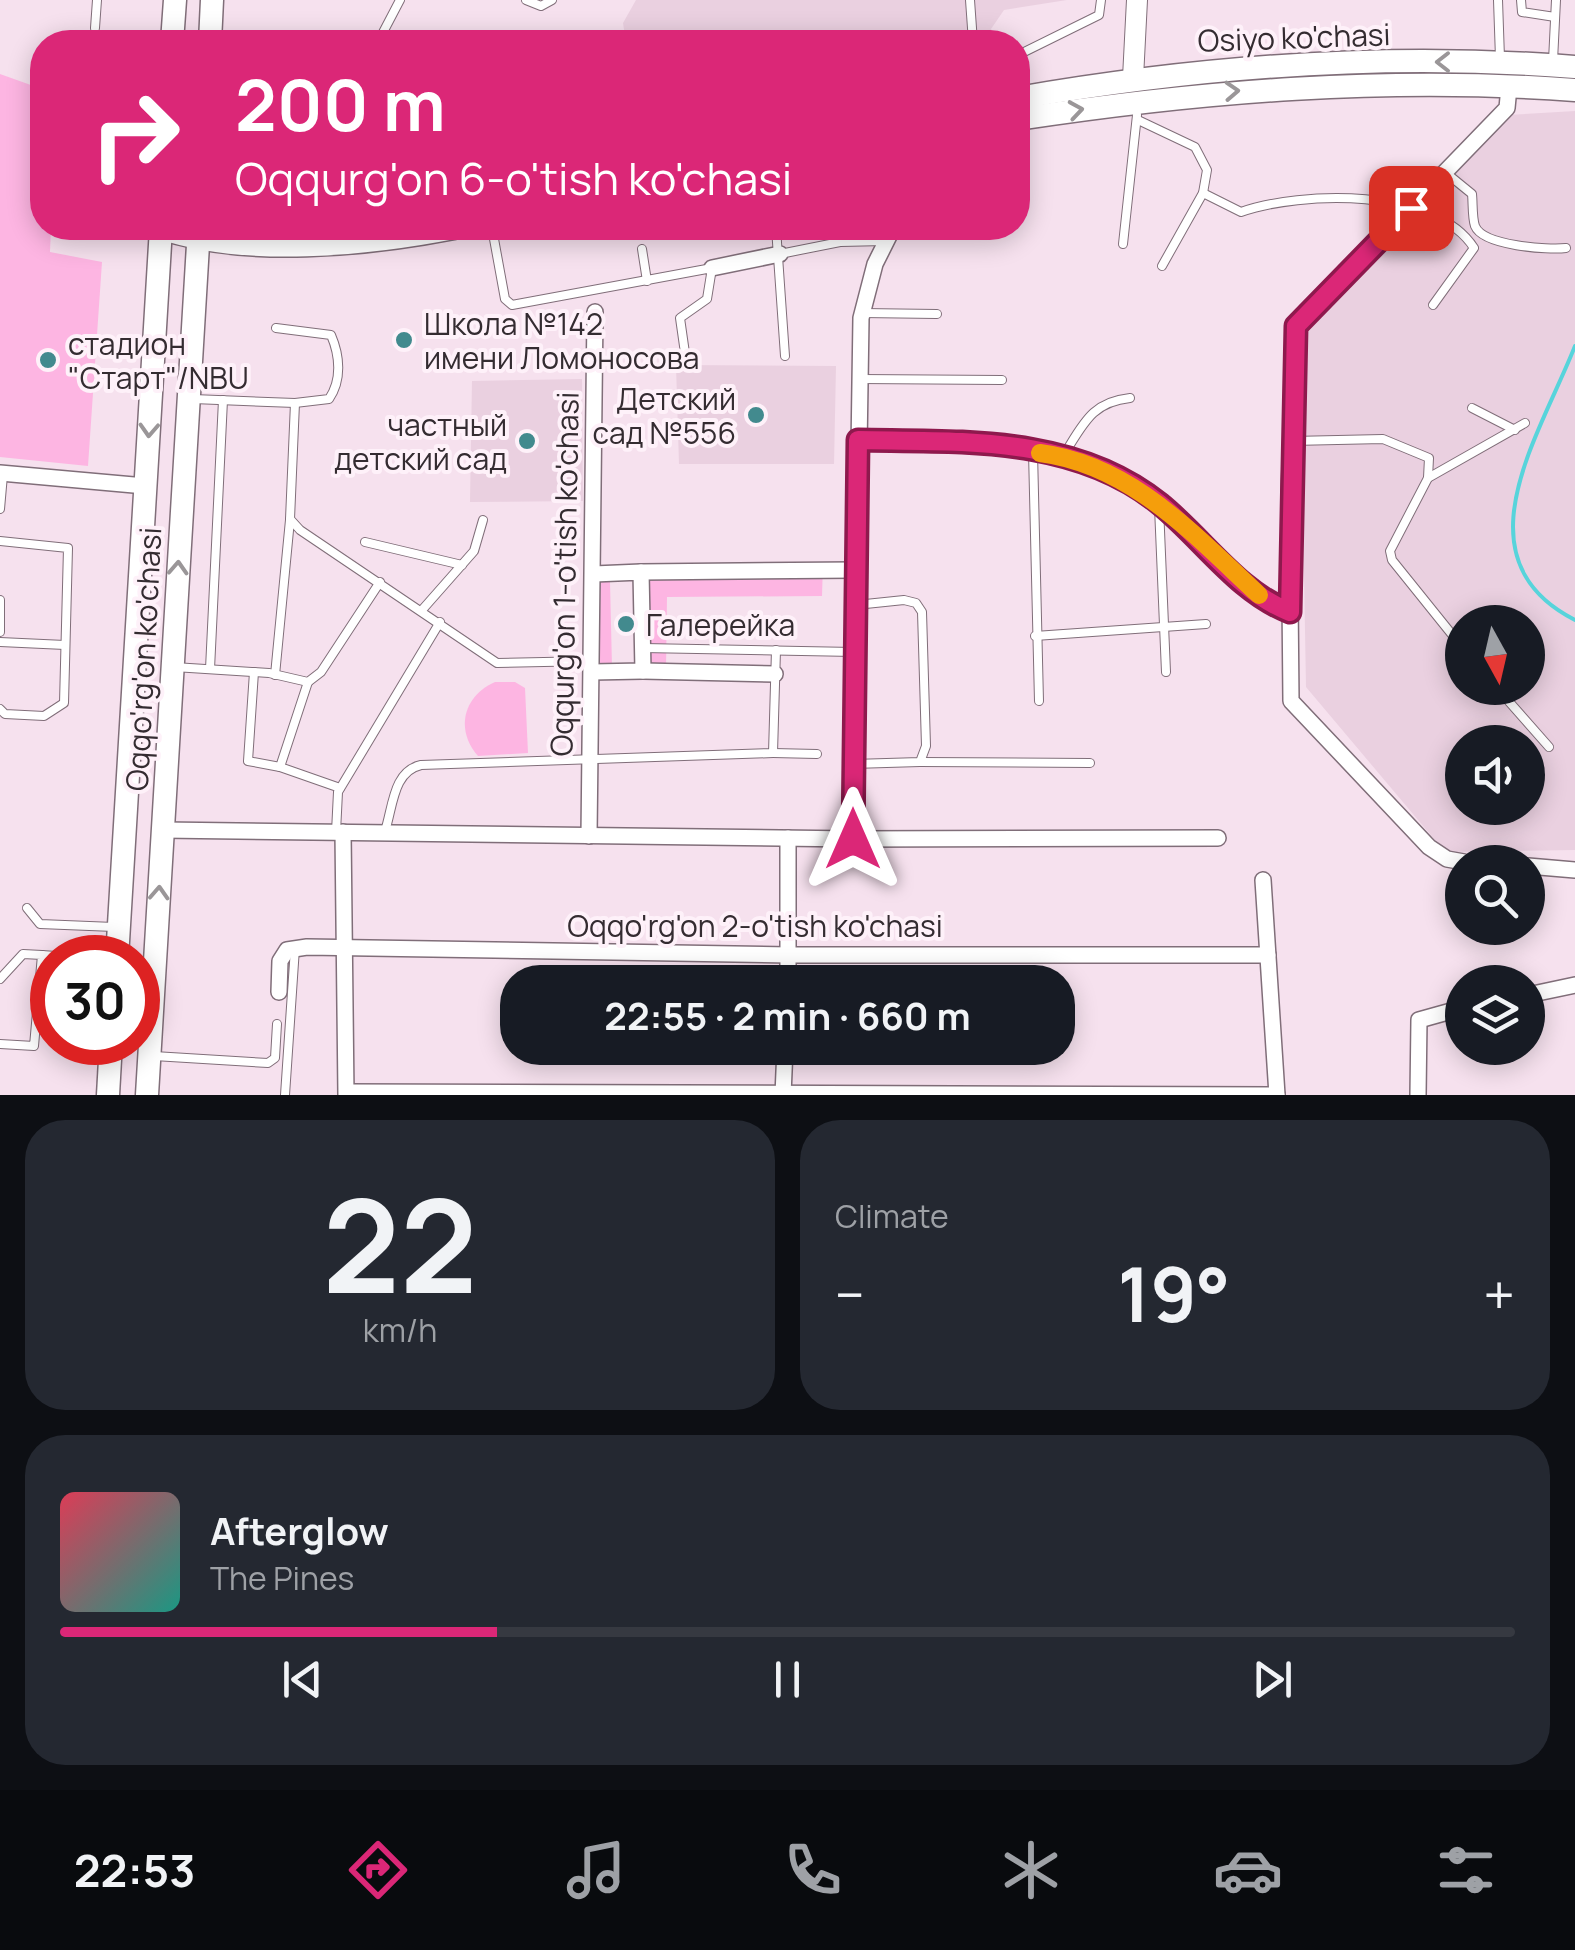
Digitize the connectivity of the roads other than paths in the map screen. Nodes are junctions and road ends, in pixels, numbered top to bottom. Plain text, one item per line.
1 (97, 0) edge
2 (175, 0) edge
3 (212, 0) edge
4 (400, 0) edge
5 (526, 0) edge
6 (552, 0) edge
7 (982, 0) edge
8 (1100, 0) edge
9 (1136, 0) edge
10 (1498, 0) edge
11 (1521, 0) edge
12 (1556, 0) edge
13 (970, 1) edge
14 (1555, 17) junction
15 (95, 28) dead end
16 (173, 30) edge
17 (211, 30) edge
18 (384, 30) edge
19 (972, 30) edge
20 (1030, 49) edge
21 (1500, 62) junction
22 (1564, 66) edge
23 (1508, 87) junction
24 (1575, 90) edge
25 (1030, 98) edge
26 (1136, 100) junction
27 (1030, 117) edge
28 (1445, 172) junction
29 (1203, 193) junction
30 (1411, 208) junction
31 (160, 240) edge
32 (198, 240) edge
33 (494, 240) edge
34 (778, 240) edge
35 (852, 240) edge
36 (887, 240) edge
37 (1123, 244) dead end
38 (1566, 248) dead end
39 (642, 249) dead end
40 (780, 254) junction
41 (1162, 266) dead end
42 (712, 268) junction
43 (647, 282) junction
44 (1433, 305) dead end
45 (595, 312) dead end
46 (862, 314) junction
47 (937, 314) dead end
48 (276, 328) dead end
49 (785, 356) dead end
50 (686, 360) dead end
51 (860, 379) junction
52 (1002, 380) dead end
53 (188, 398) junction
54 (1130, 398) dead end
55 (223, 400) junction
56 (296, 403) junction
57 (1472, 408) dead end
58 (1525, 423) dead end
59 (1514, 430) junction
60 (858, 440) junction
61 (1292, 440) junction
62 (1033, 452) junction
63 (1063, 456) junction
64 (1, 474) edge
65 (1428, 478) junction
66 (145, 486) junction
67 (1158, 502) junction
68 (0, 509) edge
69 (290, 518) junction
70 (483, 520) dead end
71 (0, 542) edge
72 (365, 542) dead end
73 (462, 565) junction
74 (854, 570) junction
75 (641, 572) junction
76 (594, 574) junction
77 (380, 582) junction
78 (0, 600) edge
79 (854, 605) junction
80 (422, 610) junction
81 (1290, 612) junction
82 (440, 622) junction
83 (1206, 624) dead end
84 (1445, 626) edge
85 (1165, 628) junction
86 (0, 632) edge
87 (1035, 636) junction
88 (0, 642) edge
89 (65, 645) junction
90 (642, 648) junction
91 (776, 650) junction
92 (854, 652) junction
93 (172, 666) junction
94 (592, 667) junction
95 (210, 669) junction
96 (643, 671) junction
97 (254, 672) junction
98 (1166, 672) dead end
99 (776, 674) junction
100 (275, 675) junction
101 (308, 682) junction
102 (1039, 700) dead end
103 (1512, 705) edge
104 (0, 709) edge
105 (1549, 747) dead end
106 (773, 753) junction
107 (817, 754) dead end
108 (589, 757) junction
109 (920, 762) junction
110 (1090, 762) dead end
111 (853, 764) junction
112 (280, 767) junction
113 (340, 788) junction
114 (124, 830) junction
115 (163, 830) junction
116 (339, 832) junction
117 (384, 833) junction
118 (590, 836) junction
119 (788, 838) junction
120 (1218, 838) dead end
121 (853, 839) junction
122 (1445, 858) edge
123 (1545, 867) edge
124 (1575, 870) edge
125 (1263, 880) dead end
126 (27, 908) dead end
127 (118, 927) junction
128 (117, 935) edge
129 (152, 935) edge
130 (295, 948) junction
131 (345, 948) junction
132 (789, 954) junction
133 (30, 955) edge
134 (1268, 955) junction
135 (789, 965) edge
136 (0, 979) edge
137 (1575, 985) edge
138 (1545, 991) edge
139 (279, 992) dead end
140 (1445, 1013) edge
141 (277, 1024) dead end
142 (0, 1044) edge
143 (30, 1046) edge
144 (160, 1057) edge
145 (110, 1065) edge
146 (149, 1065) edge
147 (784, 1065) edge
148 (347, 1093) edge
149 (783, 1094) edge
150 (108, 1095) edge
151 (147, 1095) edge
152 (285, 1095) edge
153 (1278, 1095) edge
154 (1418, 1095) edge

1 - 15 lane
2 - 16 main road
3 - 17 main road
4 - 18 lane
5 - 6 lane
7 - 13 lane
8 - 20 lane
9 - 26 street
10 - 21 lane
11 - 14 lane
12 - 14 lane
13 - 19 lane
14 - 22 lane
21 - 22 main road, Osiyo ko'chasi
21 -> 26 main road, Osiyo ko'chasi
23 - 24 main road, Osiyo ko'chasi
26 -> 23 main road, Osiyo ko'chasi
23 - 28 street
25 - 26 main road, Osiyo ko'chasi
27 -> 26 main road, Osiyo ko'chasi
26 - 29 lane
26 - 37 lane
28 - 30 street
28 - 38 lane
29 - 30 lane
29 - 41 lane
30 - 44 lane
30 - 61 street
31 -> 66 main road, Oqqo'rg'on ko'chasi
32 - 53 main road, Oqqo'rg'on ko'chasi
33 - 43 lane
34 - 40 lane
35 - 40 lane
36 - 46 street
39 - 43 lane
40 - 42 street
40 - 49 lane
42 - 43 lane
42 - 50 lane
45 - 76 street, Oqqurg'on 1-o'tish ko'chasi
46 - 47 lane
46 - 51 street
48 - 56 lane
51 - 52 lane
51 - 60 street
53 - 55 lane
93 -> 53 main road, Oqqo'rg'on ko'chasi
54 - 63 lane
55 - 56 lane
55 - 95 lane
56 - 69 lane
57 - 59 lane
58 - 59 lane
59 - 65 lane
60 - 62 street
60 - 74 street
61 - 65 lane
61 - 81 street
62 - 63 street
62 - 87 lane
63 - 67 street
64 - 66 street
64 - 68 lane
65 - 84 lane
66 - 114 main road, Oqqo'rg'on ko'chasi
67 - 81 street
67 - 85 lane
69 - 77 lane
69 - 100 lane
70 - 73 lane
71 - 89 lane
72 - 73 lane
73 - 80 lane
74 - 75 street
74 - 79 street
75 - 76 street
75 - 90 street
76 - 94 street, Oqqurg'on 1-o'tish ko'chasi
77 - 80 lane
77 - 101 lane
78 - 86 lane
79 - 92 street
79 - 109 lane
80 - 82 lane
81 - 122 street
82 - 94 lane
82 - 113 lane
83 - 85 lane
85 - 87 lane
85 - 98 lane
87 - 102 lane
88 - 89 lane
89 - 104 lane
90 - 91 lane
90 - 96 street
91 - 92 lane
91 - 99 lane
92 - 111 street
93 - 95 lane
93 - 115 main road, Oqqo'rg'on ko'chasi
94 - 96 street
94 - 108 street, Oqqurg'on 1-o'tish ko'chasi
95 - 97 lane
96 - 99 street
97 - 100 lane
97 - 112 lane
99 - 106 lane
100 - 101 lane
101 - 112 lane
103 - 105 lane
106 - 107 lane
106 - 108 lane
108 - 117 lane
108 - 118 street, Oqqurg'on 1-o'tish ko'chasi
109 - 110 lane
109 - 111 lane
111 - 121 street
112 - 113 lane
113 - 116 lane
114 - 115 main road
114 - 127 main road, Oqqo'rg'on ko'chasi
115 - 116 street
129 -> 115 main road, Oqqo'rg'on ko'chasi
116 - 117 street
116 - 131 street
117 - 118 street
118 - 119 street
119 - 121 street
119 - 132 street
120 - 121 street
123 - 124 street
125 - 134 street
126 - 127 lane
127 - 128 main road, Oqqo'rg'on ko'chasi
130 - 131 street, Oqqo'rg'on 2-o'tish ko'chasi
130 - 139 street
130 - 152 lane
131 - 132 street, Oqqo'rg'on 2-o'tish ko'chasi
131 - 148 street
132 - 134 street, Oqqo'rg'on 2-o'tish ko'chasi
132 - 135 street
133 - 136 lane
134 - 153 street
137 - 138 street
140 - 154 street
141 - 144 lane
142 - 143 lane
145 - 150 main road
146 - 151 main road, Oqqo'rg'on ko'chasi
147 - 149 street
148 - 149 street
149 - 153 street

